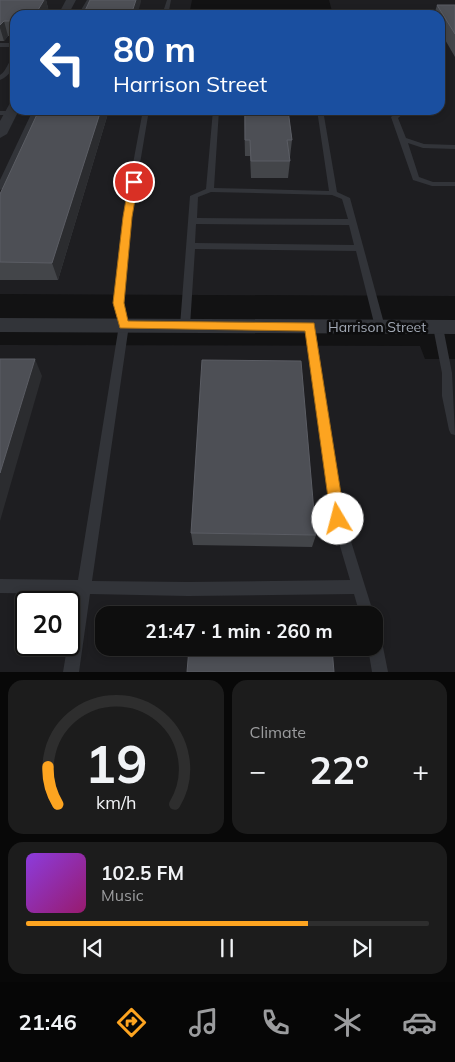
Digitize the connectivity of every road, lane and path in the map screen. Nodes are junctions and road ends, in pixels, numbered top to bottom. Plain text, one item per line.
1 (10, 67) edge
2 (0, 78) edge
3 (9, 111) edge
4 (34, 115) edge
5 (145, 115) edge
6 (216, 115) edge
7 (321, 115) edge
8 (397, 115) edge
9 (0, 134) edge
10 (403, 139) junction
11 (455, 147) edge
12 (455, 184) edge
13 (0, 188) edge
14 (210, 190) junction
15 (333, 193) junction
16 (192, 221) junction
17 (352, 222) junction
18 (191, 246) junction
19 (359, 248) junction
20 (0, 325) edge
21 (124, 325) junction
22 (185, 326) junction
23 (310, 326) junction
24 (380, 327) junction
25 (446, 327) edge
26 (451, 377) edge
27 (455, 430) edge
28 (0, 586) edge
29 (358, 587) junction
30 (84, 588) junction
31 (364, 606) edge
32 (377, 656) edge
33 (71, 672) edge
34 (380, 672) edge

1 - 2 lane
3 - 9 street
4 - 13 lane
5 - 21 lane
6 - 14 lane
7 - 15 lane
8 - 10 lane
10 - 11 lane
10 - 12 lane
14 - 15 lane
14 - 16 lane
15 - 17 lane
16 - 17 lane
16 - 18 lane
17 - 19 lane
18 - 19 lane
18 - 22 lane
19 - 24 lane
20 - 21 street, Harrison Street
21 - 22 street, Harrison Street
21 - 30 lane
22 - 23 street, Harrison Street
23 - 24 street, Harrison Street
23 - 29 lane
24 - 25 street, Harrison Street
25 - 26 lane
26 - 27 lane
28 - 30 lane
29 - 30 lane
29 - 31 lane
30 - 33 lane
32 - 34 lane

